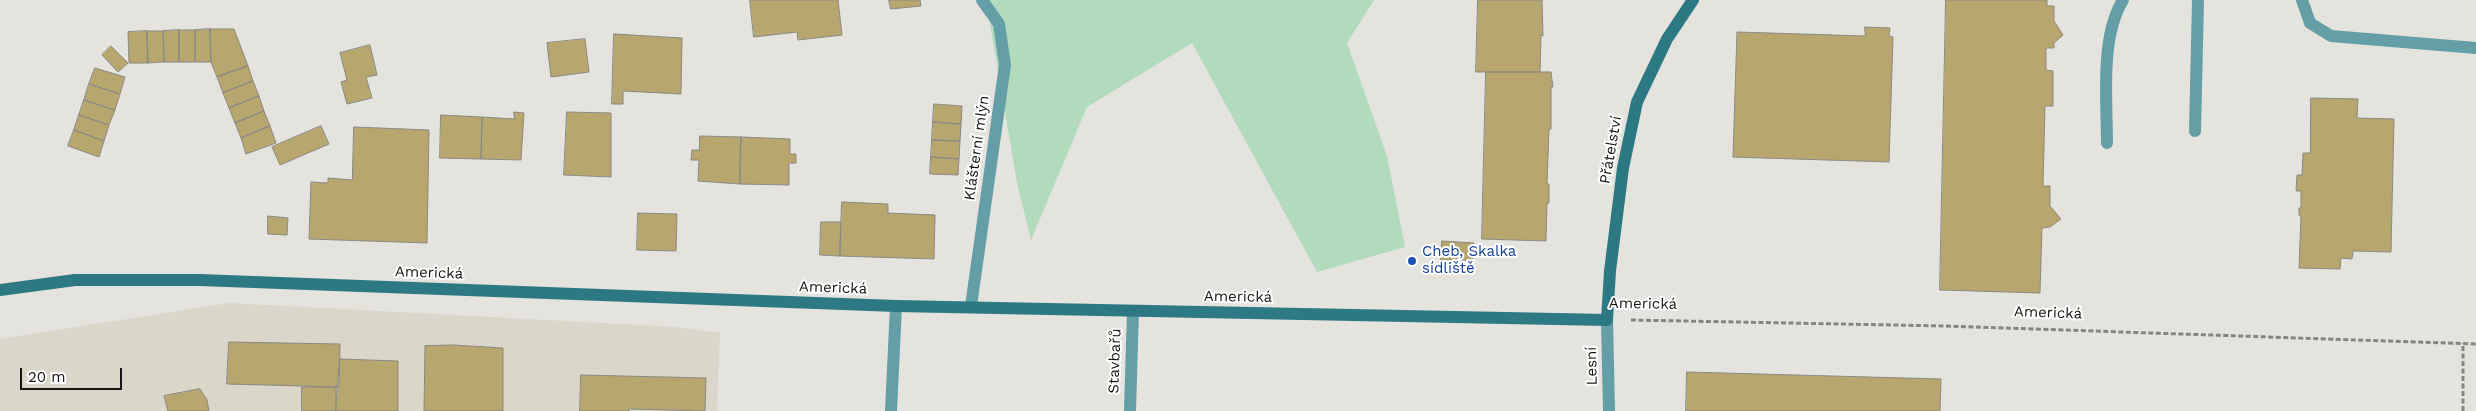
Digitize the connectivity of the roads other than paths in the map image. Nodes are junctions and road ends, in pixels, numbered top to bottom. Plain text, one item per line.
1 (982, 0) edge
2 (1693, 0) edge
3 (2123, 0) edge
4 (2198, 0) edge
5 (2302, 0) edge
6 (2476, 48) edge
7 (2195, 131) dead end
8 (2107, 143) dead end
9 (0, 290) edge
10 (896, 306) junction
11 (970, 306) junction
12 (1133, 311) junction
13 (1607, 320) junction
14 (891, 411) edge
15 (1130, 411) edge
16 (1610, 411) edge

1 - 11 street, Klášterní mlýn
2 - 13 street, Přátelství
3 - 8 street
4 - 7 street
5 - 6 street
9 - 10 street, Americká
10 - 11 street, Americká
10 - 14 street
11 - 12 street, Americká
12 - 13 street, Americká
12 - 15 street, Stavbařů
13 - 16 street, Lesní

